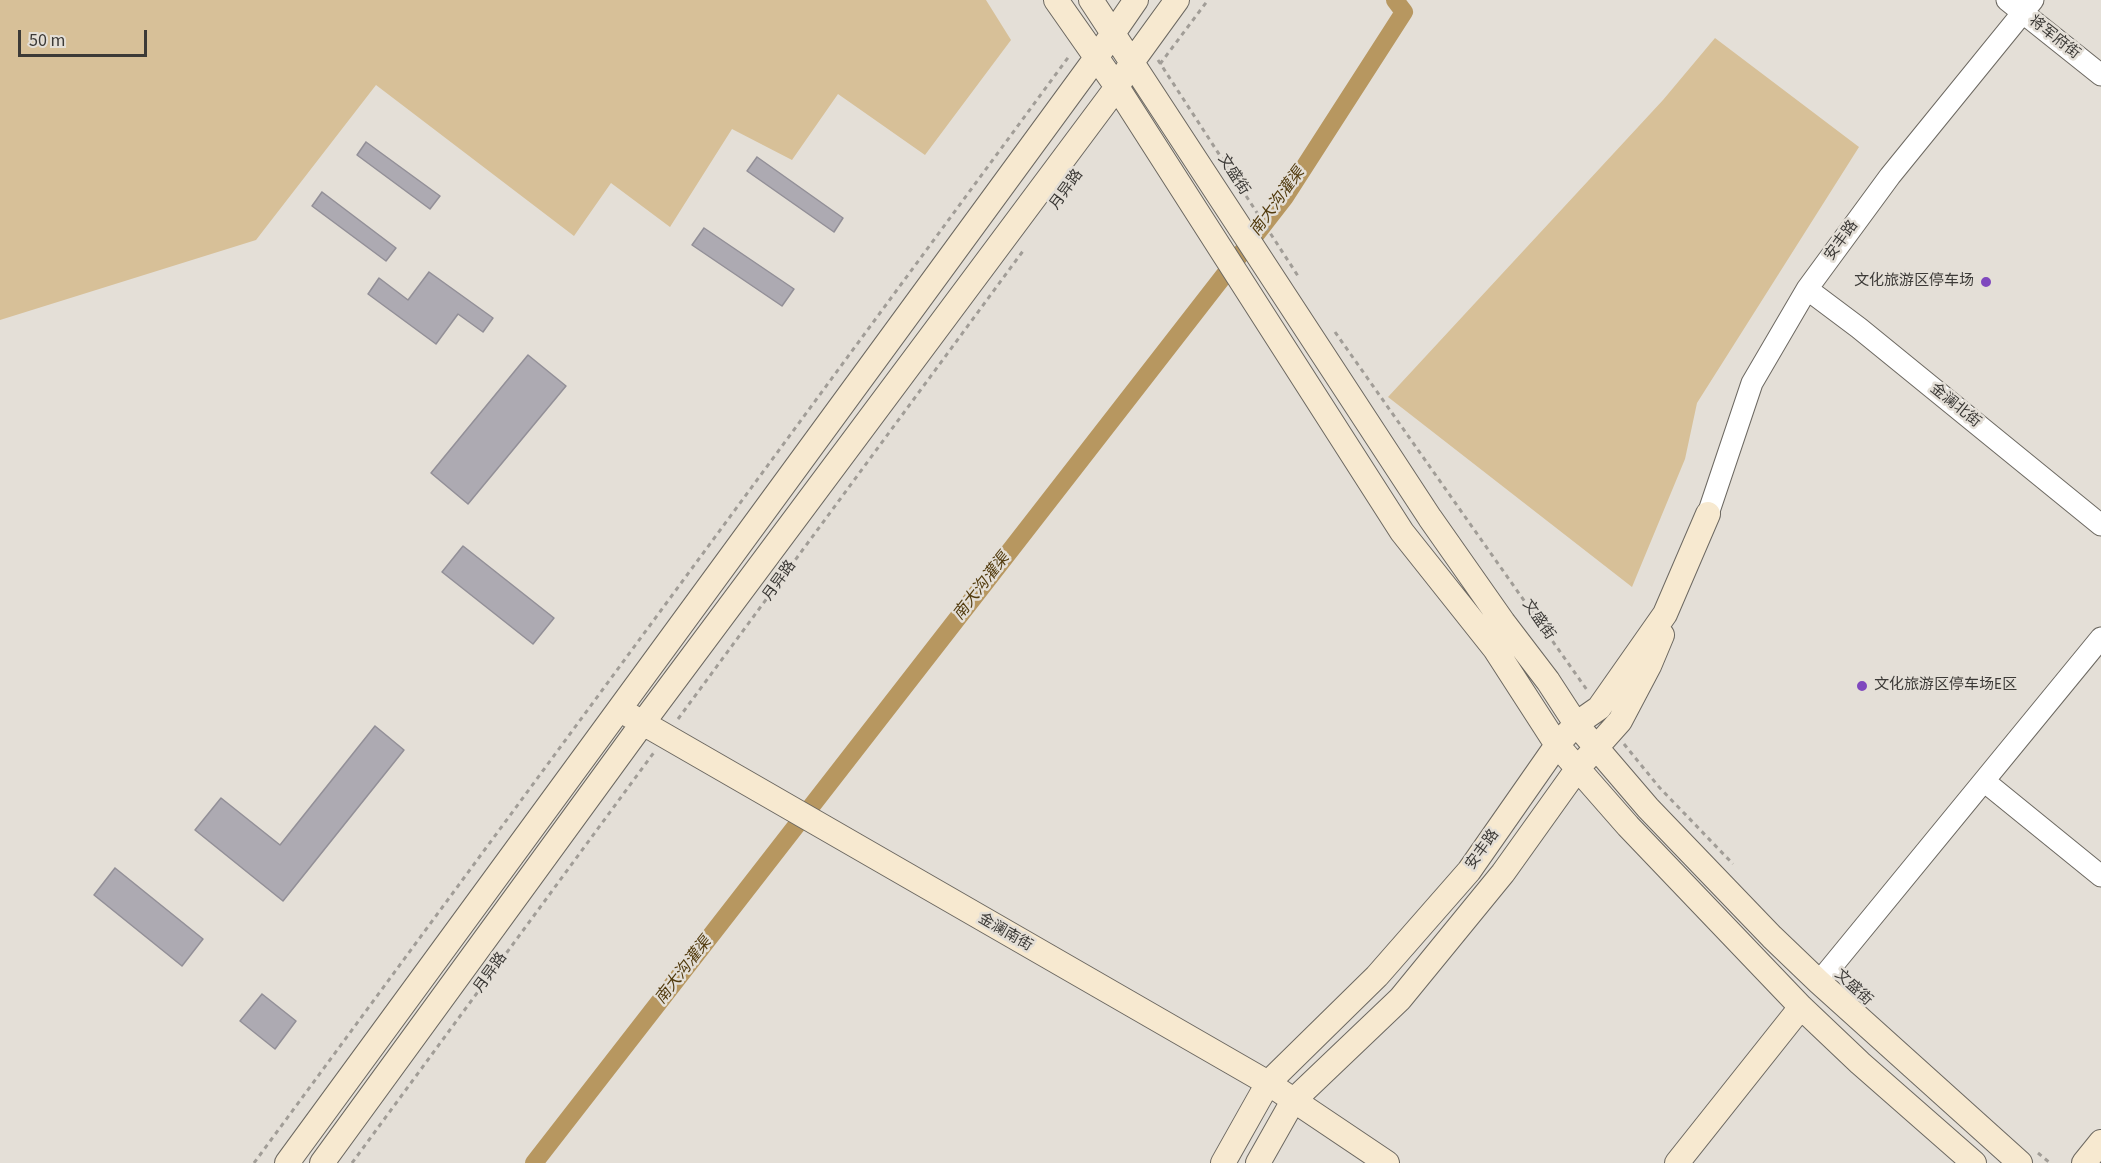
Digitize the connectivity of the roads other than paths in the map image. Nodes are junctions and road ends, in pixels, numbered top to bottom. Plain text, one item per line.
1 (1056, 0) edge
2 (1091, 0) edge
3 (1136, 0) edge
4 (1178, 0) edge
5 (2021, 4) edge
6 (1113, 32) junction
7 (1089, 49) junction
8 (1139, 52) junction
9 (2101, 75) edge
10 (1117, 87) junction
11 (1807, 289) junction
12 (1708, 514) junction
13 (2101, 525) edge
14 (2101, 638) edge
15 (619, 708) junction
16 (642, 724) junction
17 (1575, 724) junction
18 (1557, 745) junction
19 (1596, 748) junction
20 (1578, 768) junction
21 (1984, 780) junction
22 (2101, 876) edge
23 (1819, 982) junction
24 (1801, 1007) junction
25 (1268, 1083) junction
26 (1293, 1101) junction
27 (2101, 1142) edge
28 (2027, 1157) edge
29 (287, 1163) edge
30 (322, 1163) edge
31 (1223, 1163) edge
32 (1258, 1163) edge
33 (1387, 1163) edge
34 (1677, 1163) edge
35 (1974, 1163) edge
36 (2084, 1163) edge

1 - 7 main road
2 - 6 main road, 文盛街
3 - 6 main road
4 - 8 main road, 月异路
5 - 9 street, 将军府街
5 - 11 street, 安丰路
6 - 7 main road
6 - 8 main road, 文盛街
7 - 10 main road
7 - 15 main road
8 - 10 main road, 月异路
8 - 17 main road, 文盛街
10 - 16 main road, 月异路
10 - 18 main road
11 - 12 street, 安丰路
11 - 13 street, 金澜北街
12 - 17 main road, 安丰路
12 - 19 main road, 安丰路
14 - 21 street
15 - 16 main road, 金澜南街
15 - 29 main road
16 - 25 main road, 金澜南街
16 - 30 main road, 月异路
17 - 18 main road, 安丰路
17 - 19 main road, 文盛街
18 - 20 main road
18 - 25 main road, 安丰路
19 - 20 main road, 安丰路
19 - 23 main road, 文盛街
20 - 24 main road
20 - 26 main road, 安丰路
21 - 22 street
21 - 23 street
23 - 28 main road, 文盛街
24 - 34 main road
24 - 35 main road
25 - 26 main road, 金澜南街
25 - 31 main road, 安丰路
26 - 32 main road, 安丰路
26 - 33 main road, 金澜南街
27 - 36 main road

